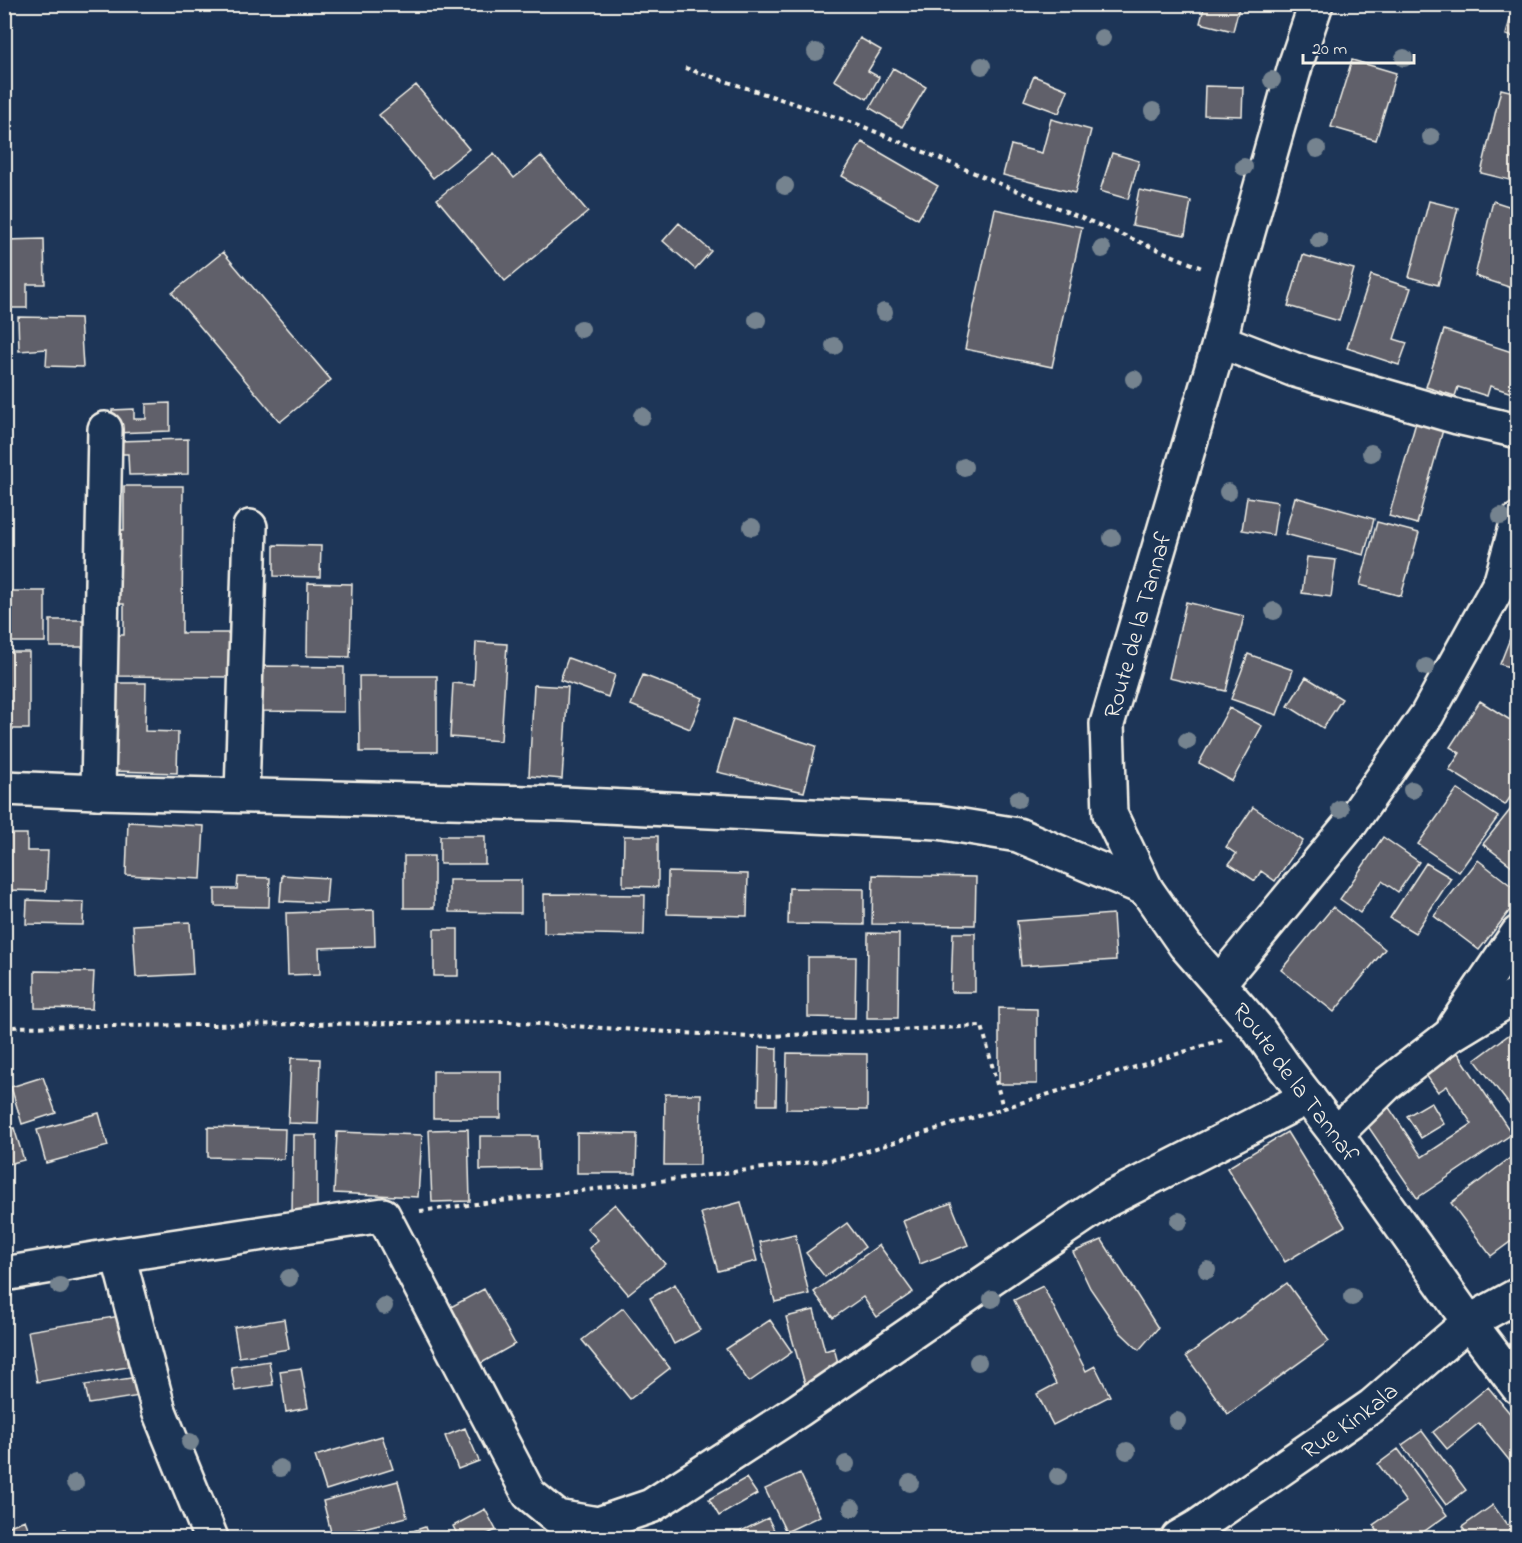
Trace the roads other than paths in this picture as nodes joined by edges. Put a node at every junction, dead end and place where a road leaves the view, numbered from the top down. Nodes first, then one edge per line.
1 (1316, 4) edge
2 (1220, 341) junction
3 (105, 429) dead end
4 (1518, 431) edge
5 (1518, 520) edge
6 (250, 527) dead end
7 (4, 788) edge
8 (98, 792) junction
9 (242, 795) junction
10 (1146, 889) junction
11 (1518, 933) edge
12 (1219, 983) junction
13 (1518, 994) edge
14 (1449, 1036) junction
15 (1308, 1097) junction
16 (1336, 1134) junction
17 (118, 1255) junction
18 (4, 1274) edge
19 (1518, 1294) edge
20 (1469, 1322) junction
21 (1518, 1387) edge
22 (211, 1539) edge
23 (1178, 1539) edge

1 - 2 street, Route de la Tannaf
2 - 4 street
2 - 10 street, Route de la Tannaf
3 - 8 street
5 - 12 street
6 - 9 street
7 - 8 street
8 - 9 street
9 - 10 street
10 - 12 street, Route de la Tannaf
11 - 14 street
12 - 15 street, Route de la Tannaf
13 - 14 street
14 - 16 street
15 - 16 street, Route de la Tannaf
15 - 17 street
16 - 20 street, Route de la Tannaf
17 - 18 street
17 - 22 street
19 - 20 street, Rue Kinkala
20 - 21 street, Route de la Tannaf
20 - 23 street, Rue Kinkala

